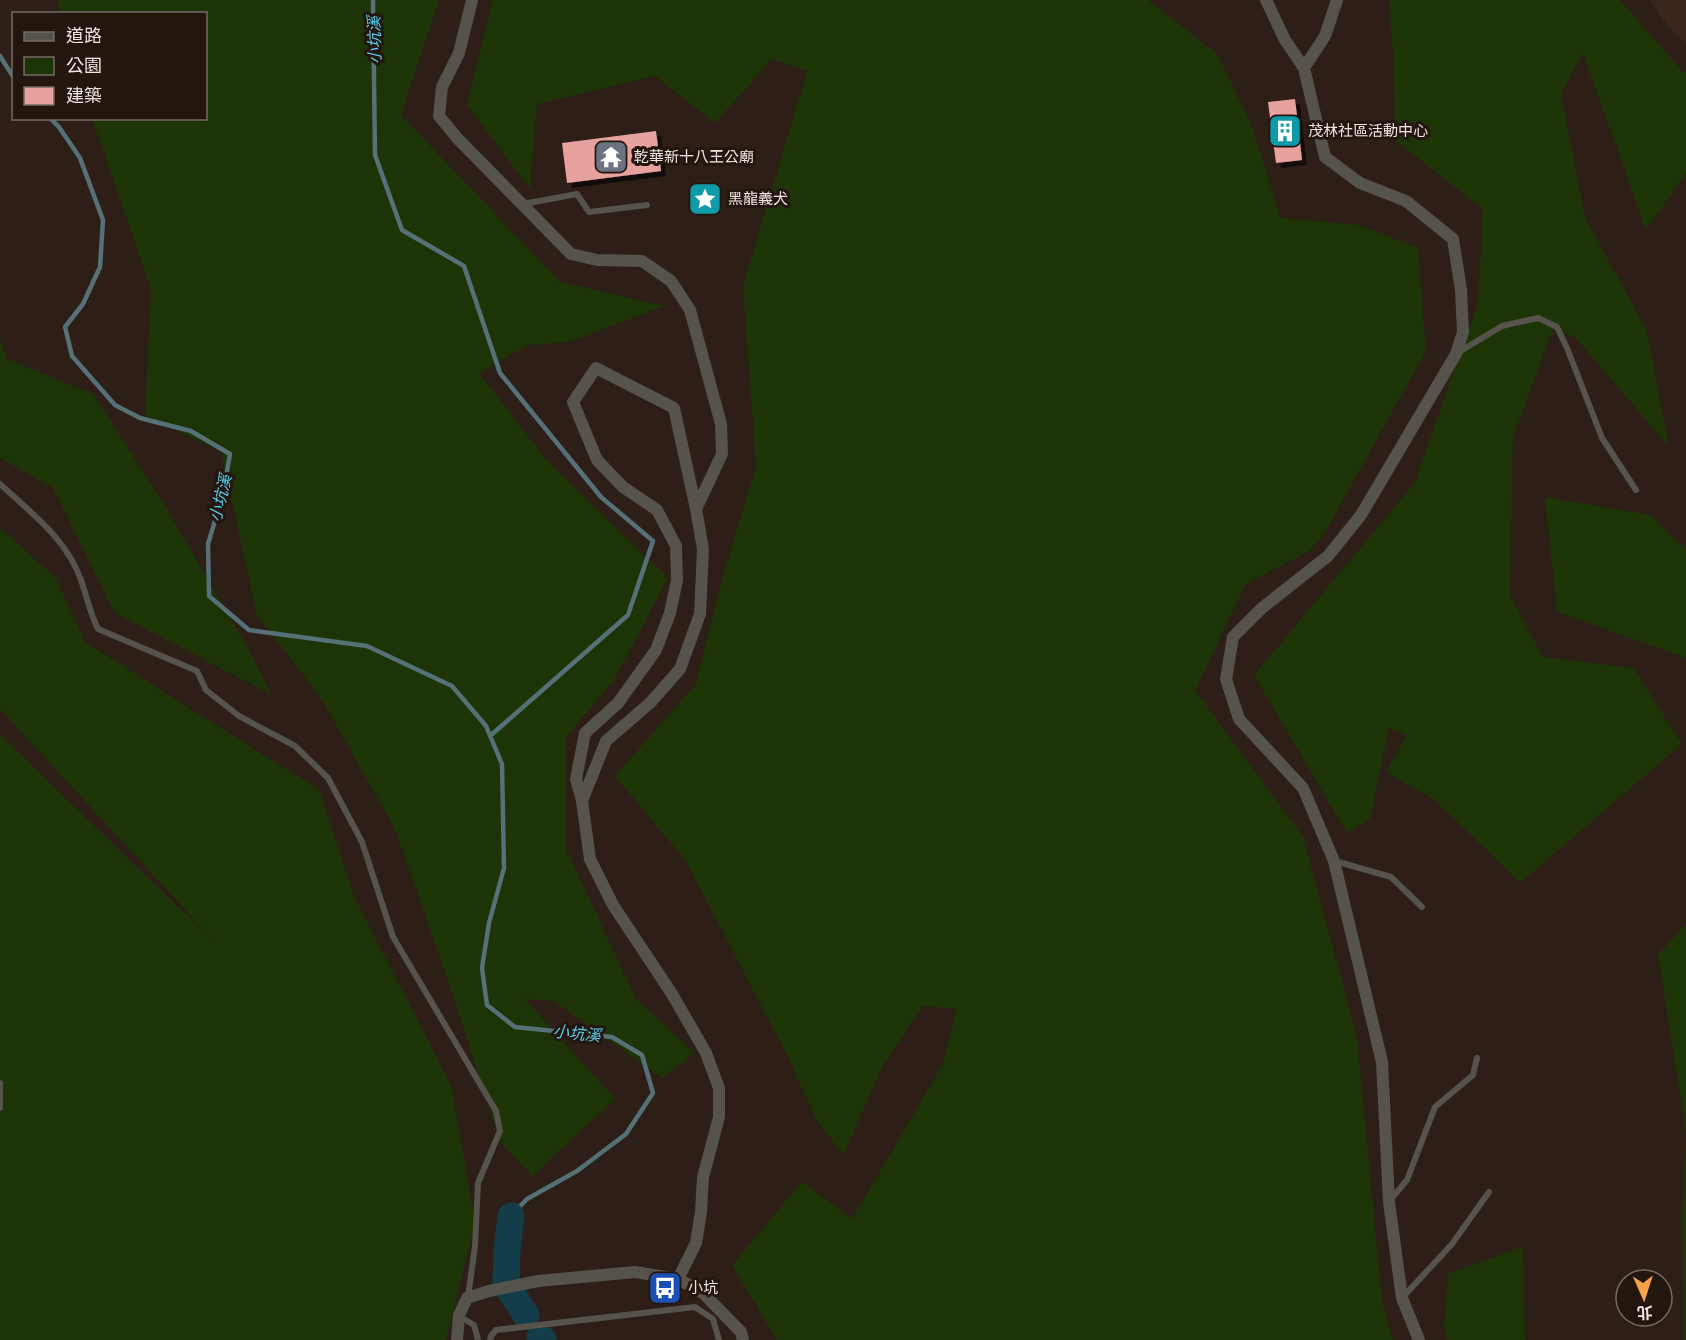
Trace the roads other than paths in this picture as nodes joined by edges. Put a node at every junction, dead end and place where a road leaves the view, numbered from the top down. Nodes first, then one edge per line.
1 (472, 0) edge
2 (1266, 0) edge
3 (1337, 0) edge
4 (1304, 68) junction
5 (523, 204) junction
6 (647, 205) dead end
7 (1456, 354) junction
8 (0, 484) edge
9 (1636, 490) dead end
10 (696, 509) junction
11 (582, 801) junction
12 (1334, 861) junction
13 (1422, 907) dead end
14 (1477, 1058) dead end
15 (0, 1083) edge
16 (0, 1108) edge
17 (1489, 1192) dead end
18 (1389, 1202) junction
19 (678, 1279) junction
20 (467, 1298) junction
21 (1402, 1298) junction
22 (459, 1315) junction
23 (717, 1315) junction
24 (457, 1340) edge
25 (478, 1340) edge
26 (490, 1340) edge
27 (719, 1340) edge
28 (743, 1340) edge
29 (1419, 1340) edge

1 - 5 street
2 - 4 street
3 - 4 street
4 - 7 street
5 - 6 lane
5 - 10 street
7 - 9 lane
7 - 12 street
8 - 20 lane
10 - 11 street
10 - 11 street
11 - 19 street
12 - 13 lane
12 - 18 street
14 - 18 lane
15 - 16 lane
17 - 21 lane
18 - 21 street
19 - 20 street
19 - 23 street
20 - 22 street
21 - 29 street
22 - 24 street
22 - 25 lane
23 - 26 lane
23 - 27 lane
23 - 28 street

